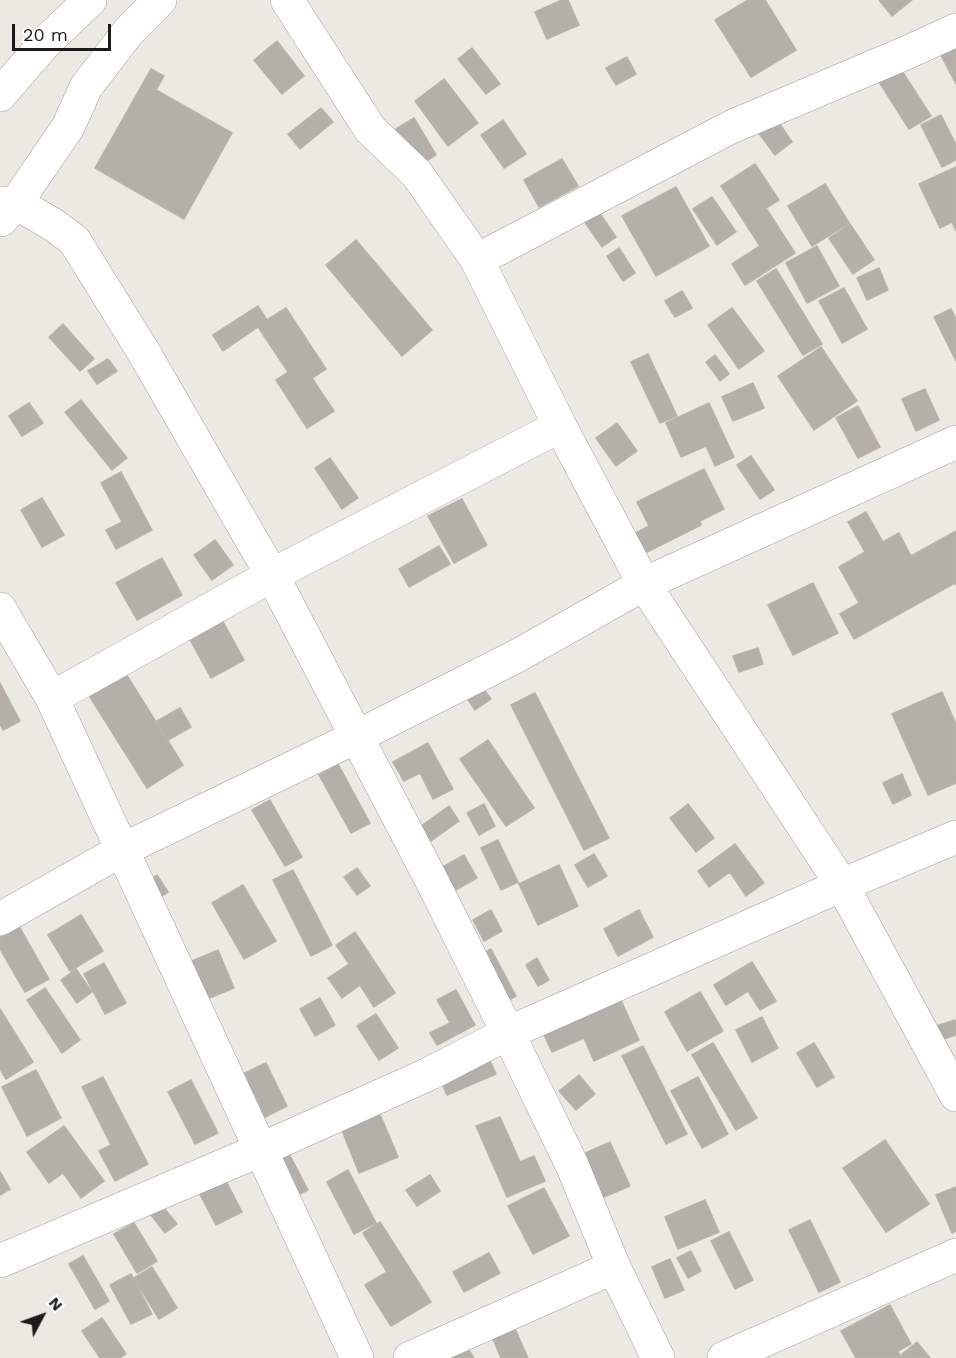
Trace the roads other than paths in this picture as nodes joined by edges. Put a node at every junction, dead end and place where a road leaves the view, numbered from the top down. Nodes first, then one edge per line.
1 (90, 0) edge
2 (160, 0) edge
3 (287, 0) edge
4 (956, 30) edge
5 (0, 95) edge
6 (5, 209) edge
7 (477, 260) junction
8 (560, 426) junction
9 (956, 442) edge
10 (272, 575) junction
11 (644, 584) junction
12 (0, 609) edge
13 (52, 698) junction
14 (356, 737) junction
15 (956, 837) edge
16 (122, 850) junction
17 (842, 885) junction
18 (0, 919) edge
19 (508, 1033) junction
20 (956, 1095) edge
21 (260, 1150) junction
22 (956, 1255) edge
23 (0, 1261) edge
24 (614, 1267) junction
25 (357, 1358) edge
26 (410, 1358) edge
27 (658, 1358) edge
28 (724, 1358) edge

1 - 5 street
2 - 6 street
3 - 7 street
4 - 7 street
6 - 10 street
7 - 8 street
8 - 10 street
8 - 11 street
9 - 11 street
10 - 13 street
10 - 14 street
11 - 14 street
11 - 17 street
12 - 13 street
13 - 16 street
14 - 16 street
14 - 19 street
15 - 17 street
16 - 18 street
16 - 21 street
17 - 19 street
17 - 20 street
19 - 21 street
19 - 24 street
21 - 23 street
21 - 25 street
22 - 28 street
24 - 26 street
24 - 27 street

